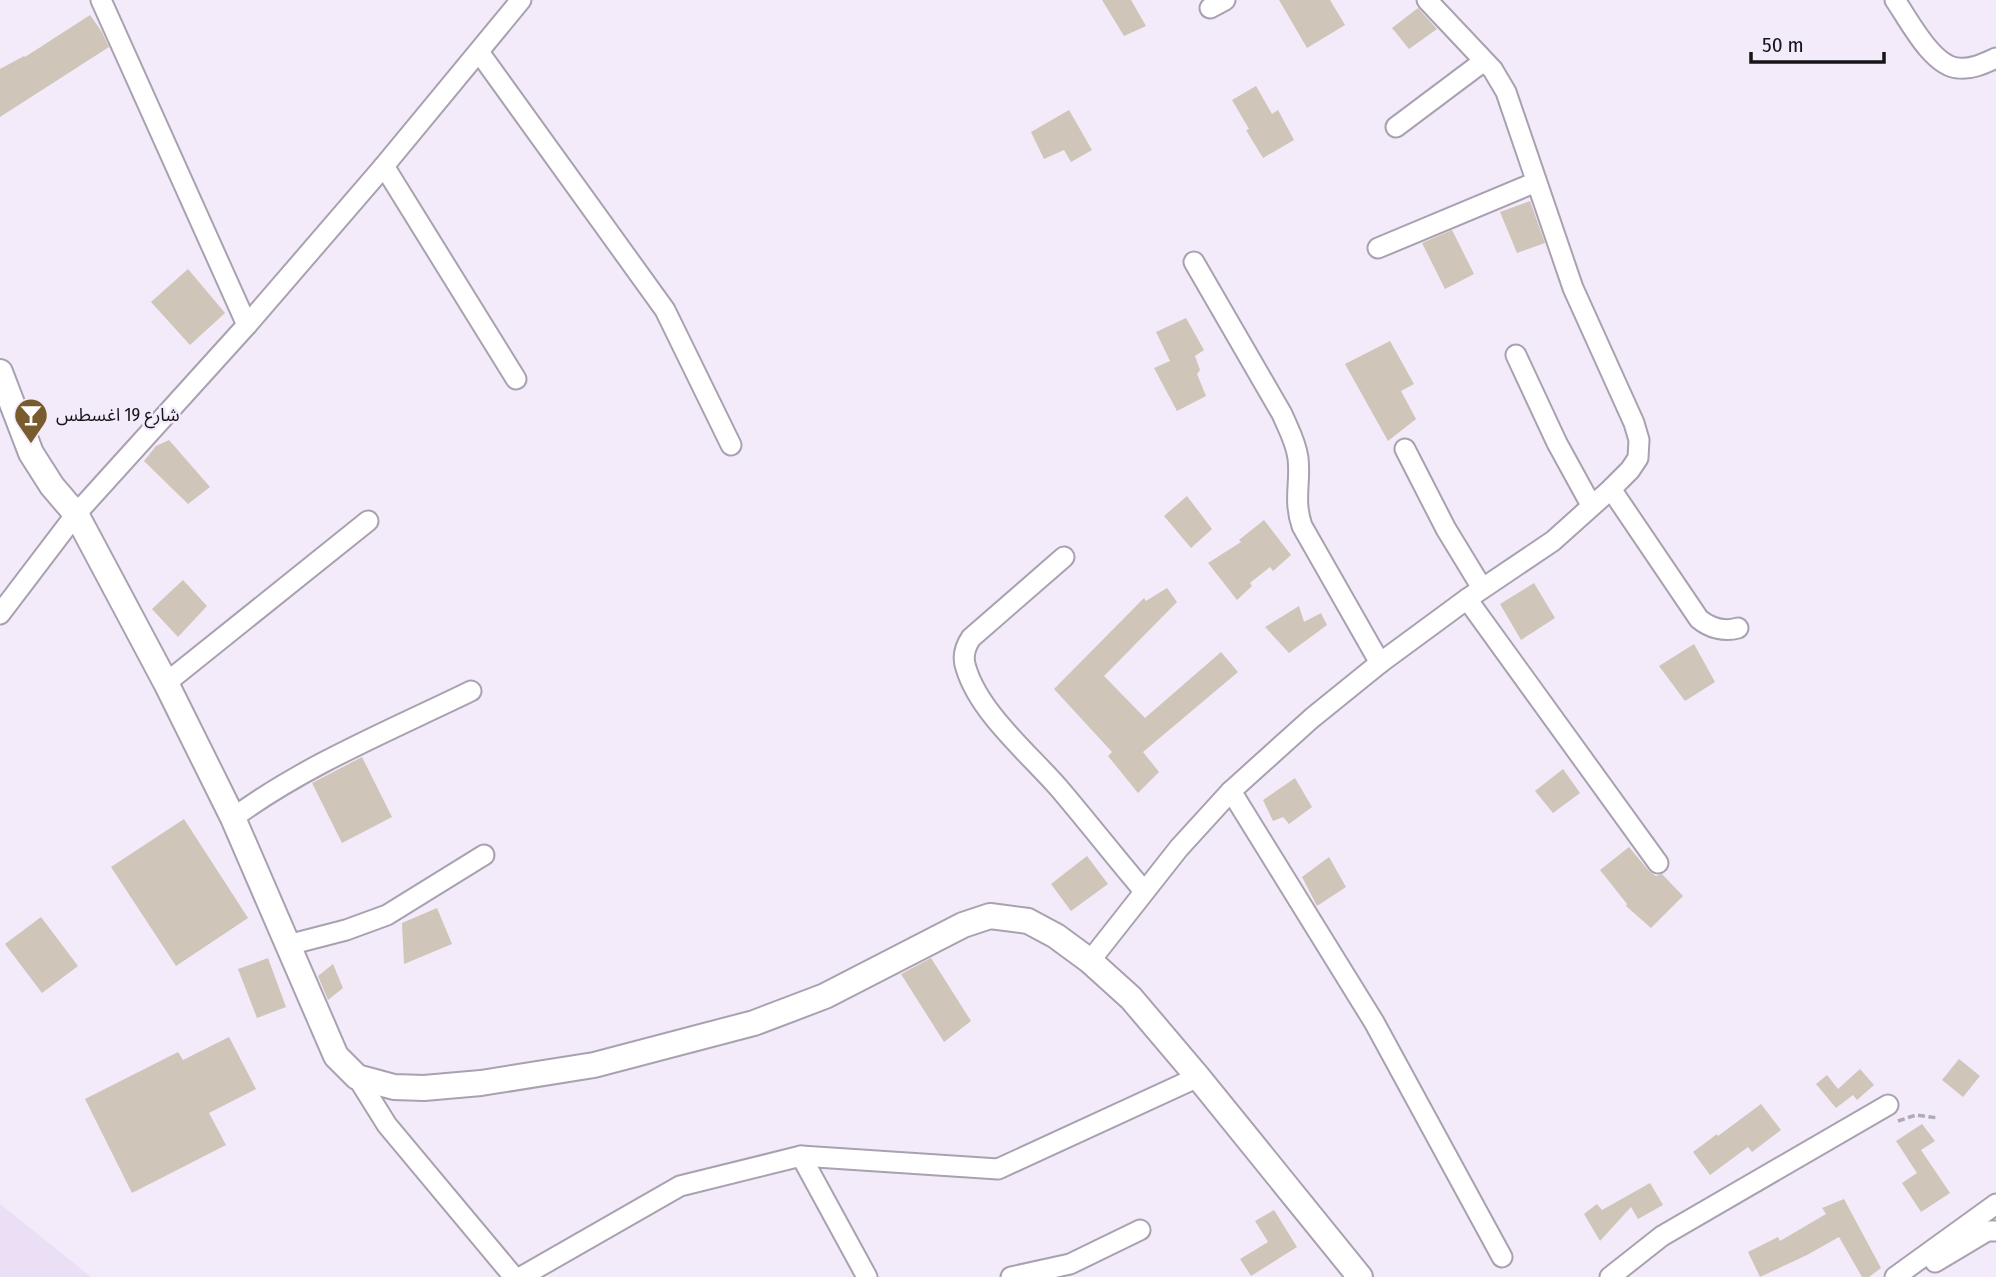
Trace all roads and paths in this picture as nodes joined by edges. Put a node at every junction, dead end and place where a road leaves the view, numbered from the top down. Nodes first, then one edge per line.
1 (101, 0) edge
2 (521, 0) edge
3 (1427, 0) edge
4 (1895, 0) edge
5 (479, 52) junction
6 (1996, 58) edge
7 (1484, 61) junction
8 (1396, 127) dead end
9 (384, 166) junction
10 (1536, 182) junction
11 (1378, 248) dead end
12 (1194, 261) dead end
13 (247, 325) junction
14 (1516, 355) dead end
15 (0, 372) edge
16 (516, 379) dead end
17 (731, 445) dead end
18 (1405, 449) dead end
19 (1611, 489) junction
20 (1591, 505) junction
21 (76, 514) junction
22 (368, 521) dead end
23 (1064, 557) dead end
24 (1475, 593) junction
25 (0, 614) edge
26 (1738, 628) dead end
27 (1380, 663) junction
28 (166, 683) junction
29 (471, 691) dead end
30 (1231, 791) junction
31 (233, 818) junction
32 (484, 855) dead end
33 (1658, 863) dead end
34 (1144, 891) junction
35 (288, 945) junction
36 (1090, 961) junction
37 (357, 1077) junction
38 (1198, 1077) junction
39 (1888, 1105) dead end
40 (801, 1156) junction
41 (1996, 1204) edge
42 (1140, 1230) dead end
43 (1996, 1231) edge
44 (1502, 1257) dead end
45 (514, 1277) edge
46 (521, 1277) edge
47 (867, 1277) edge
48 (1011, 1277) edge
49 (1360, 1277) edge
50 (1609, 1277) edge
51 (1895, 1277) edge
52 (1911, 1277) edge

1 - 13 street
2 - 5 street
3 - 7 street
4 - 6 street
5 - 9 street
5 - 17 street
7 - 8 street
7 - 10 street
9 - 13 street
9 - 16 street
10 - 11 street
10 - 19 street
12 - 27 street
13 - 21 street
14 - 20 street
15 - 21 street
18 - 24 street
19 - 20 street
19 - 26 street
20 - 24 street
21 - 25 street
21 - 28 street
22 - 28 street
23 - 34 street
24 - 27 street
24 - 33 street
27 - 30 street
28 - 31 street
29 - 31 street
30 - 34 street
30 - 44 street
31 - 35 street
32 - 35 street
34 - 36 street
35 - 37 street
36 - 37 street
36 - 38 street
37 - 45 street
38 - 40 street
38 - 49 street
39 - 50 street
40 - 46 street
40 - 47 street
41 - 51 street
42 - 48 street
43 - 52 street

